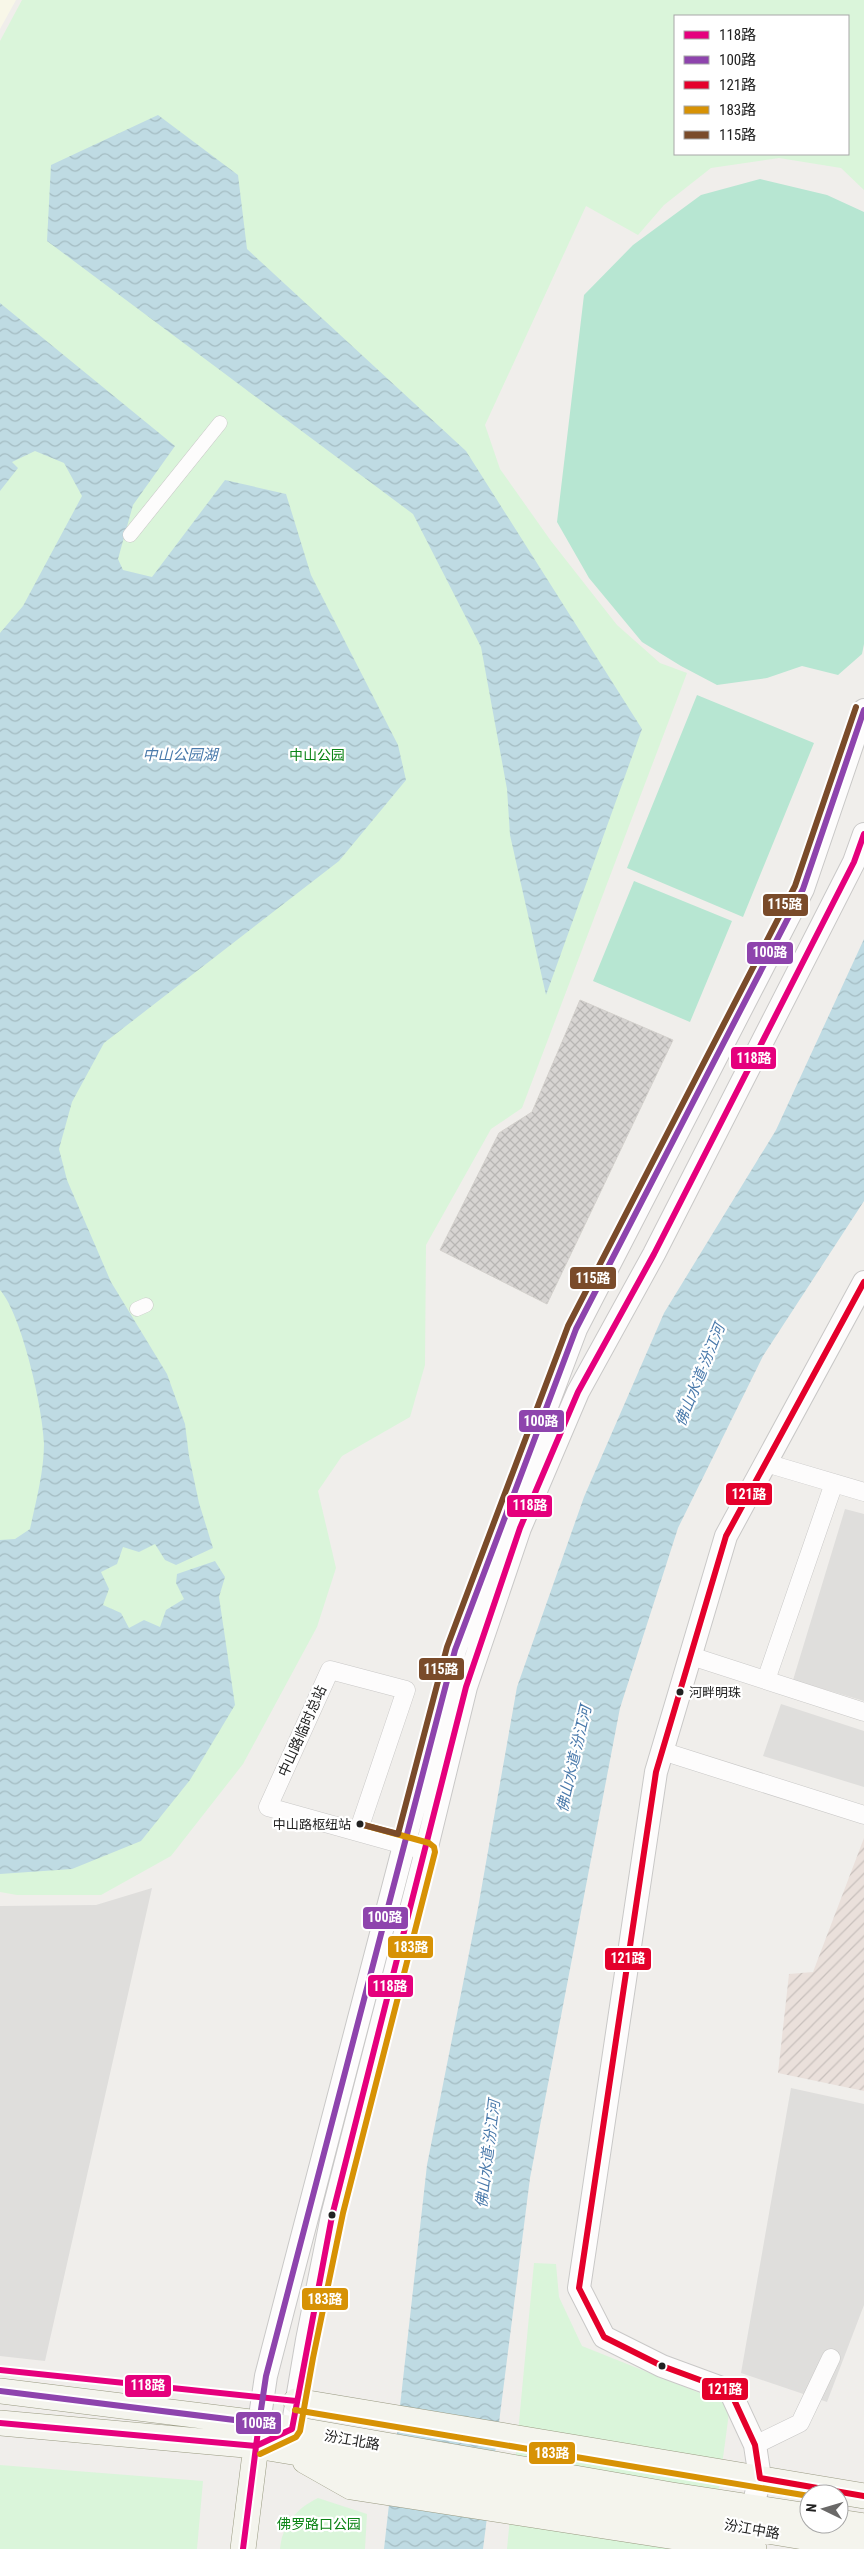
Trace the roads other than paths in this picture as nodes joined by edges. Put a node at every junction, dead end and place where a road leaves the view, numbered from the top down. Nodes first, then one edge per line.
1 (220, 422) dead end
2 (130, 535) dead end
3 (864, 710) edge
4 (864, 834) edge
5 (861, 1295) edge
6 (766, 1463) junction
7 (834, 1483) junction
8 (864, 1492) edge
9 (691, 1656) junction
10 (766, 1680) junction
11 (864, 1712) edge
12 (662, 1751) junction
13 (864, 1815) edge
14 (358, 1832) junction
15 (404, 1845) junction
16 (426, 1852) junction
17 (831, 2358) dead end
18 (0, 2391) edge
19 (263, 2396) junction
20 (296, 2401) junction
21 (0, 2423) edge
22 (292, 2429) junction
23 (257, 2434) junction
24 (755, 2445) junction
25 (760, 2478) junction
26 (864, 2496) edge
27 (753, 2506) junction
28 (799, 2514) edge
29 (671, 2515) junction
30 (849, 2524) edge
31 (864, 2526) edge
32 (756, 2543) edge
33 (864, 2547) edge
34 (243, 2549) edge

1 - 2 street
3 - 15 street
4 - 16 street
5 - 6 street
6 - 7 street
6 - 9 street
7 - 8 street
7 - 10 street
9 - 10 street
9 - 12 street
10 - 11 street
12 - 13 street
12 - 24 street
14 - 14 street, 中山路临时总站
14 - 15 street
15 - 16 street
15 - 19 street
16 - 20 street
17 - 24 street
18 - 23 main road, 汾江北路
19 - 20 street
19 - 23 street
20 - 22 street
20 - 25 main road
21 - 23 main road, 汾江北路
22 - 23 main road, 汾江北路
22 - 29 main road, 汾江北路
23 - 29 main road, 汾江北路
23 - 34 main road
24 - 25 street
25 - 26 main road
25 - 27 street
27 - 28 main road, 汾江中路
27 - 29 main road, 汾江中路
29 - 32 main road, 汾江中路
30 - 31 main road
32 - 33 main road, 汾江中路

